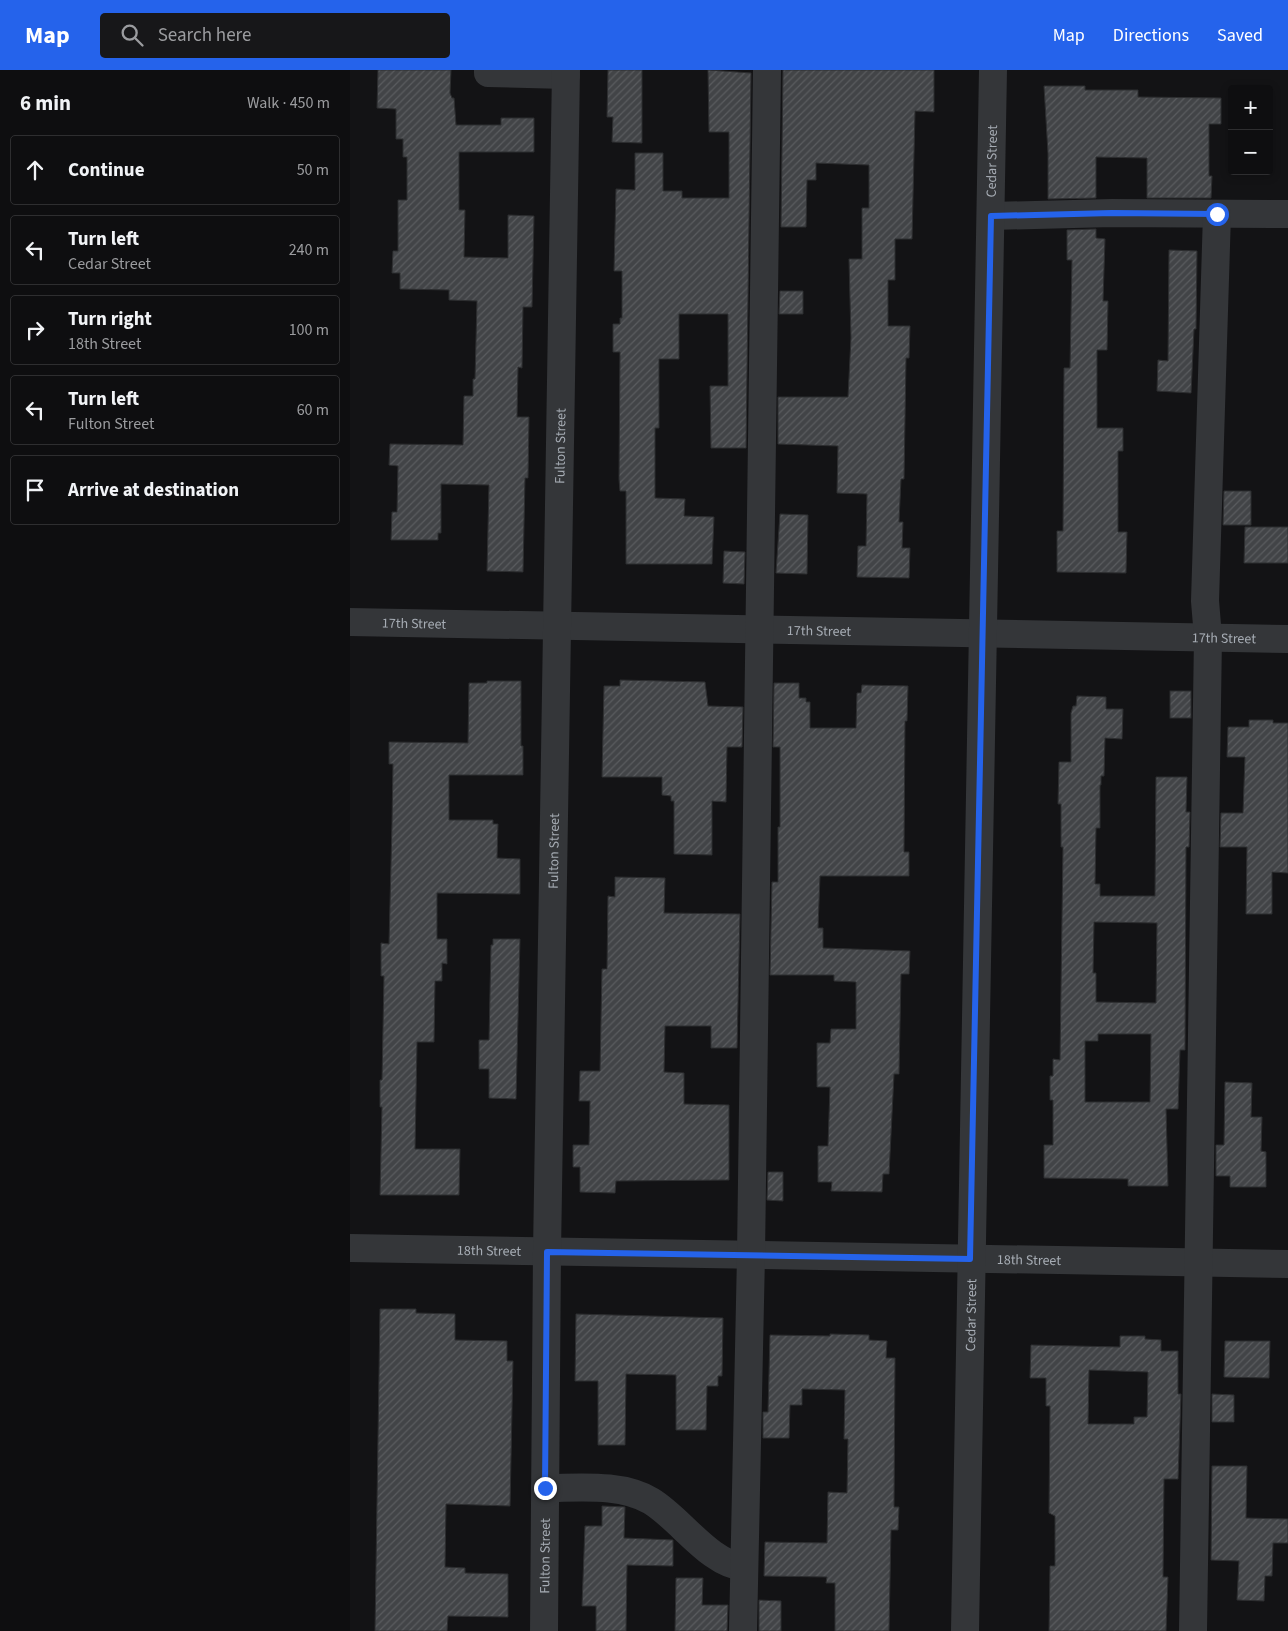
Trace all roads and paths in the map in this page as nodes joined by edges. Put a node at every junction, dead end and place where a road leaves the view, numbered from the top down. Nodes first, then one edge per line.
1 (488, 70) edge
2 (767, 70) edge
3 (994, 70) edge
4 (566, 72) edge
5 (1217, 214) junction
6 (1288, 214) edge
7 (991, 216) junction
8 (350, 622) edge
9 (557, 626) junction
10 (759, 629) junction
11 (982, 634) junction
12 (1208, 637) junction
13 (1288, 639) edge
14 (350, 1248) edge
15 (547, 1252) junction
16 (751, 1255) junction
17 (970, 1259) junction
18 (1197, 1262) junction
19 (1288, 1264) edge
20 (545, 1488) junction
21 (744, 1567) junction
22 (544, 1631) edge
23 (743, 1631) edge
24 (965, 1631) edge
25 (1193, 1631) edge

1 - 4 street
2 - 10 street
3 - 7 street, Cedar Street
4 - 9 street, Fulton Street
5 - 6 street
5 - 7 street
5 - 12 street
7 - 11 street, Cedar Street
8 - 9 street, 17th Street
9 - 10 street, 17th Street
9 - 15 street, Fulton Street
10 - 11 street, 17th Street
10 - 16 street
11 - 12 street, 17th Street
11 - 17 street, Cedar Street
12 - 13 street, 17th Street
12 - 18 street
14 - 15 street, 18th Street
15 - 16 street, 18th Street
15 - 20 street, Fulton Street
16 - 17 street, 18th Street
16 - 21 street
17 - 18 street, 18th Street
17 - 24 street, Cedar Street
18 - 19 street, 18th Street
18 - 25 street
20 - 21 street
20 - 22 street, Fulton Street
21 - 23 street

